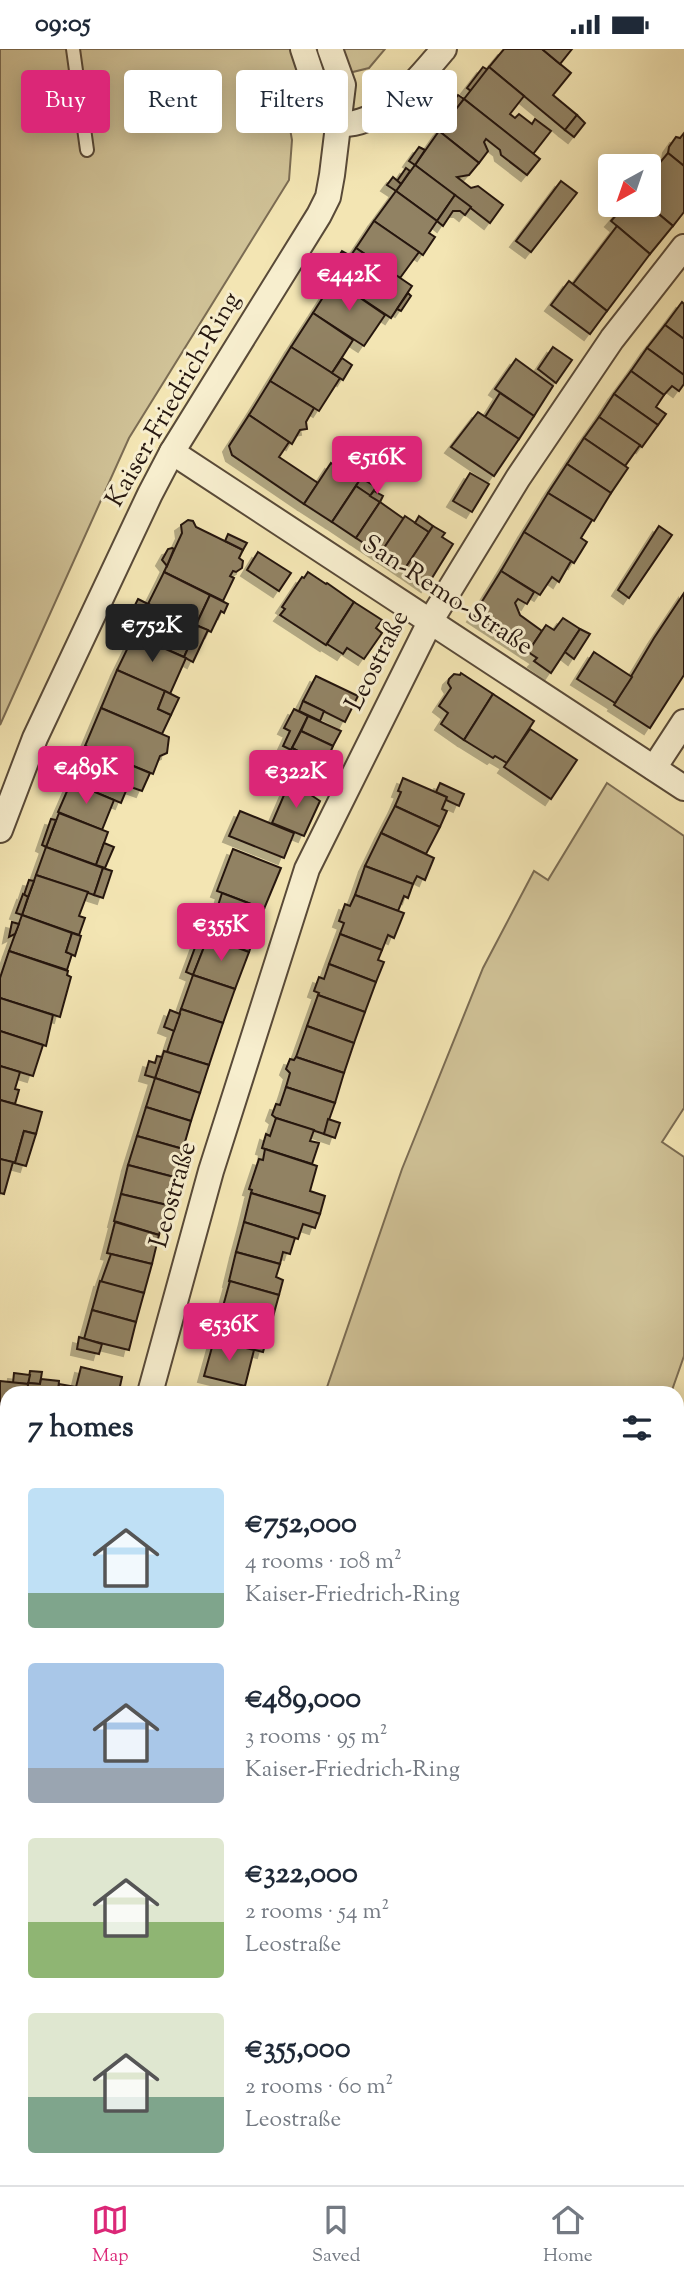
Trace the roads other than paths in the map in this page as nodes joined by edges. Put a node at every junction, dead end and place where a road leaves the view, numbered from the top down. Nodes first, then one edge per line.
1 (73, 49) edge
2 (303, 49) edge
3 (330, 49) edge
4 (444, 49) edge
5 (310, 70) edge
6 (338, 70) edge
7 (348, 125) edge
8 (336, 133) edge
9 (87, 150) dead end
10 (684, 247) edge
11 (172, 452) junction
12 (431, 620) junction
13 (684, 722) edge
14 (654, 768) junction
15 (684, 788) edge
16 (0, 830) edge
17 (152, 1386) edge

1 - 9 lane
2 - 5 street
3 - 6 street, Kaiser-Friedrich-Ring
4 - 7 street
8 - 11 street, Kaiser-Friedrich-Ring
10 - 12 street, Leostraße
11 - 12 street, San-Remo-Straße
11 - 16 street, Kaiser-Friedrich-Ring
12 - 14 street, San-Remo-Straße
12 - 17 street, Leostraße
13 - 14 street
14 - 15 street, San-Remo-Straße

